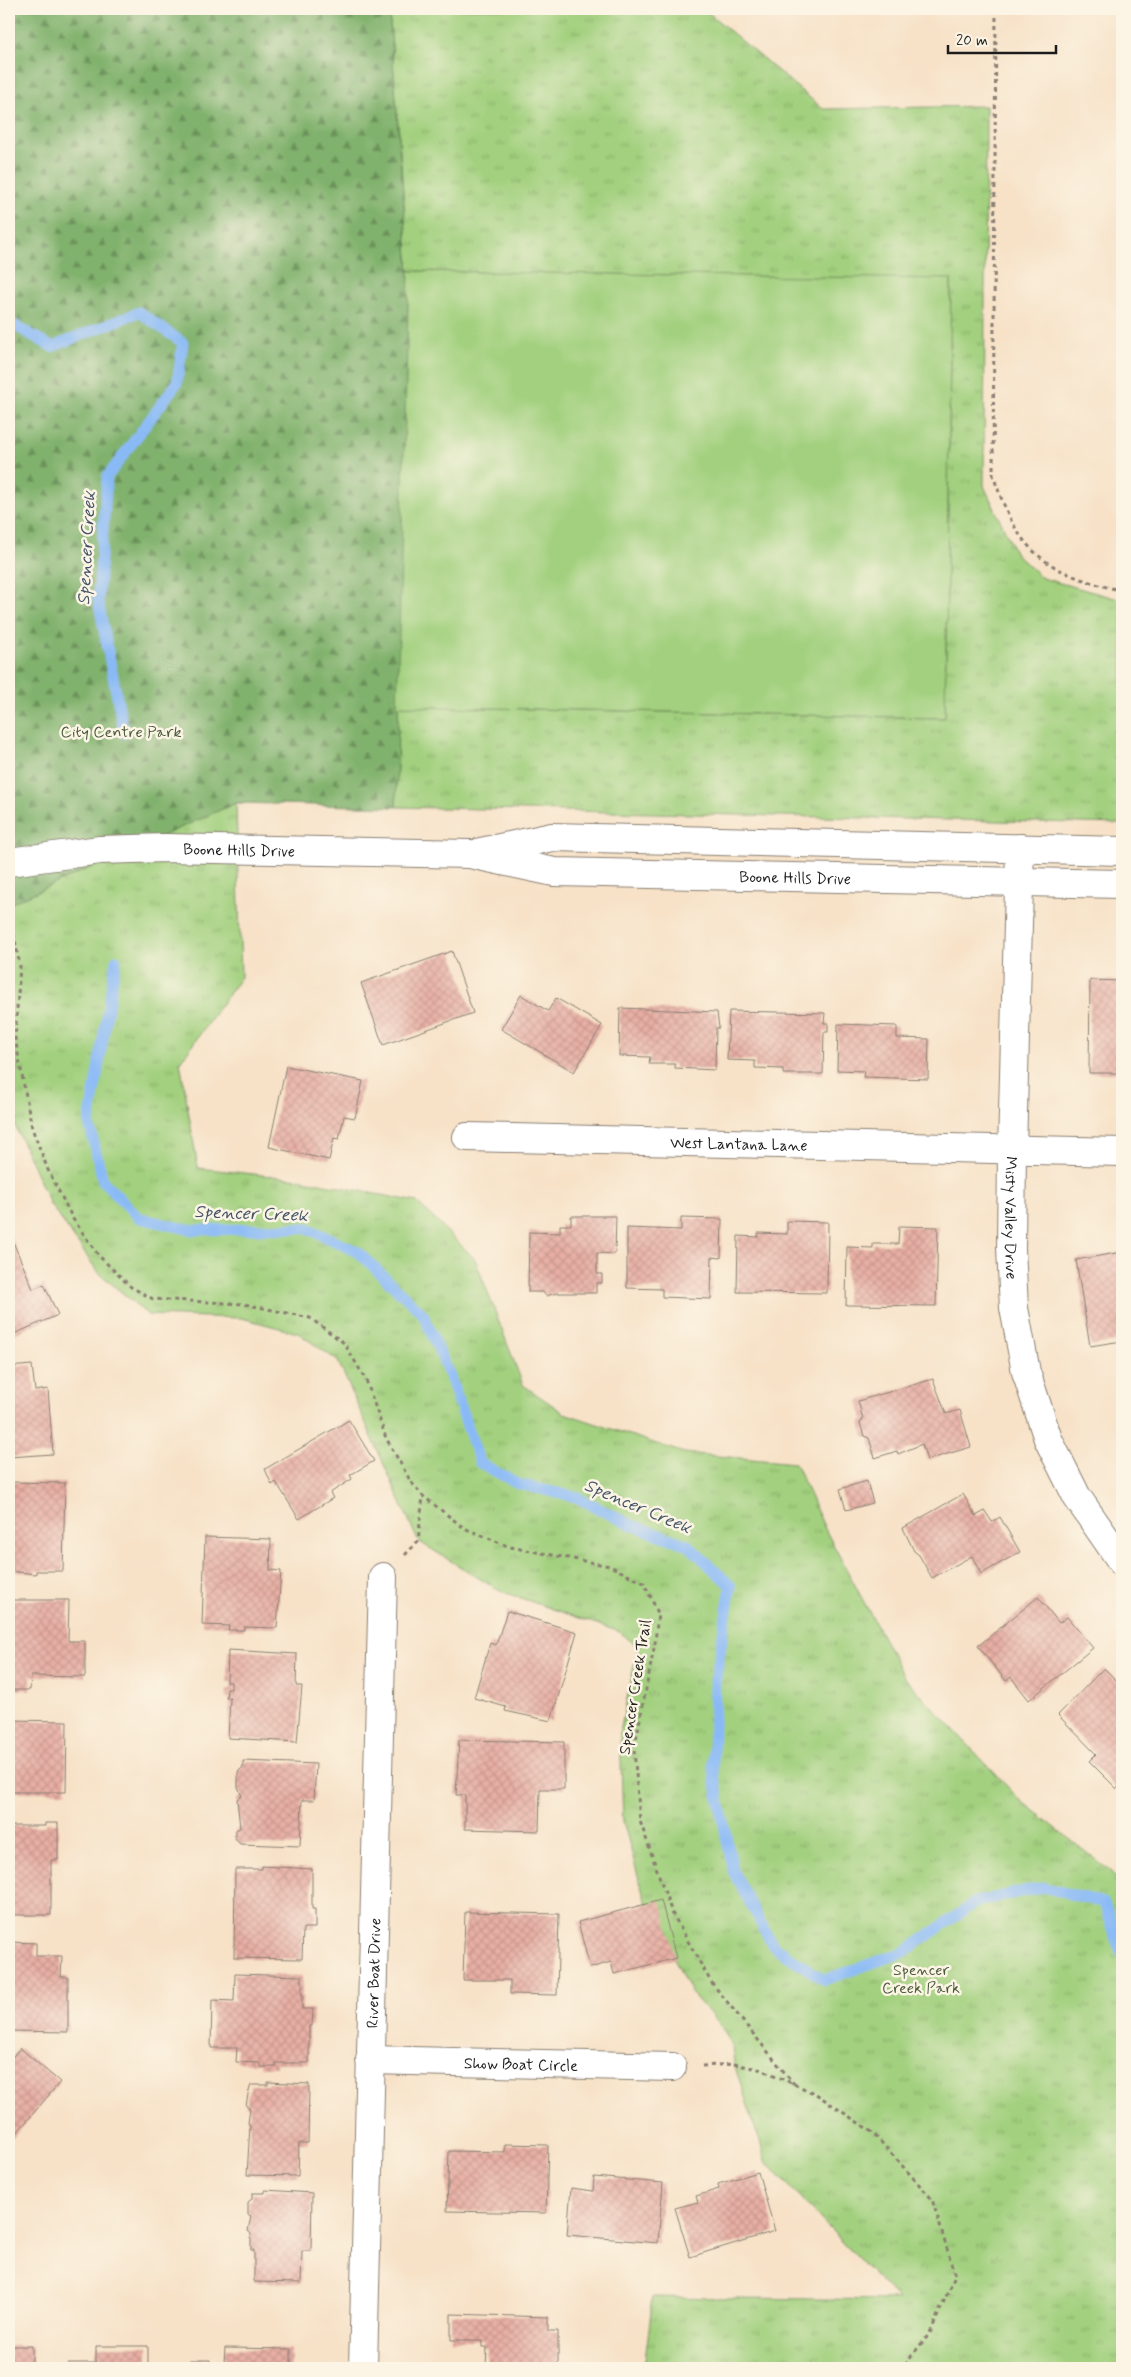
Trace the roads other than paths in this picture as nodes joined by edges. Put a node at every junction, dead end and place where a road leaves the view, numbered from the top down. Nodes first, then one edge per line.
1 (1020, 848) junction
2 (1122, 851) edge
3 (470, 854) junction
4 (9, 862) edge
5 (1019, 881) junction
6 (1122, 884) edge
7 (467, 1137) dead end
8 (1012, 1150) junction
9 (1122, 1152) edge
10 (1122, 1562) edge
11 (383, 1577) road end
12 (370, 2060) junction
13 (672, 2067) road end
14 (363, 2368) edge

1 - 2 street, Boone Hills Drive
1 - 3 street, Boone Hills Drive
1 - 5 street, Misty Valley Drive
3 - 4 street, Boone Hills Drive
3 - 5 street, Boone Hills Drive
5 - 6 street, Boone Hills Drive
5 - 8 street, Misty Valley Drive
7 - 8 street, West Lantana Lane
8 - 9 street, West Lantana Lane
8 - 10 street, Misty Valley Drive
11 - 12 street, River Boat Drive
12 - 13 street, Show Boat Circle
12 - 14 street, River Boat Drive

